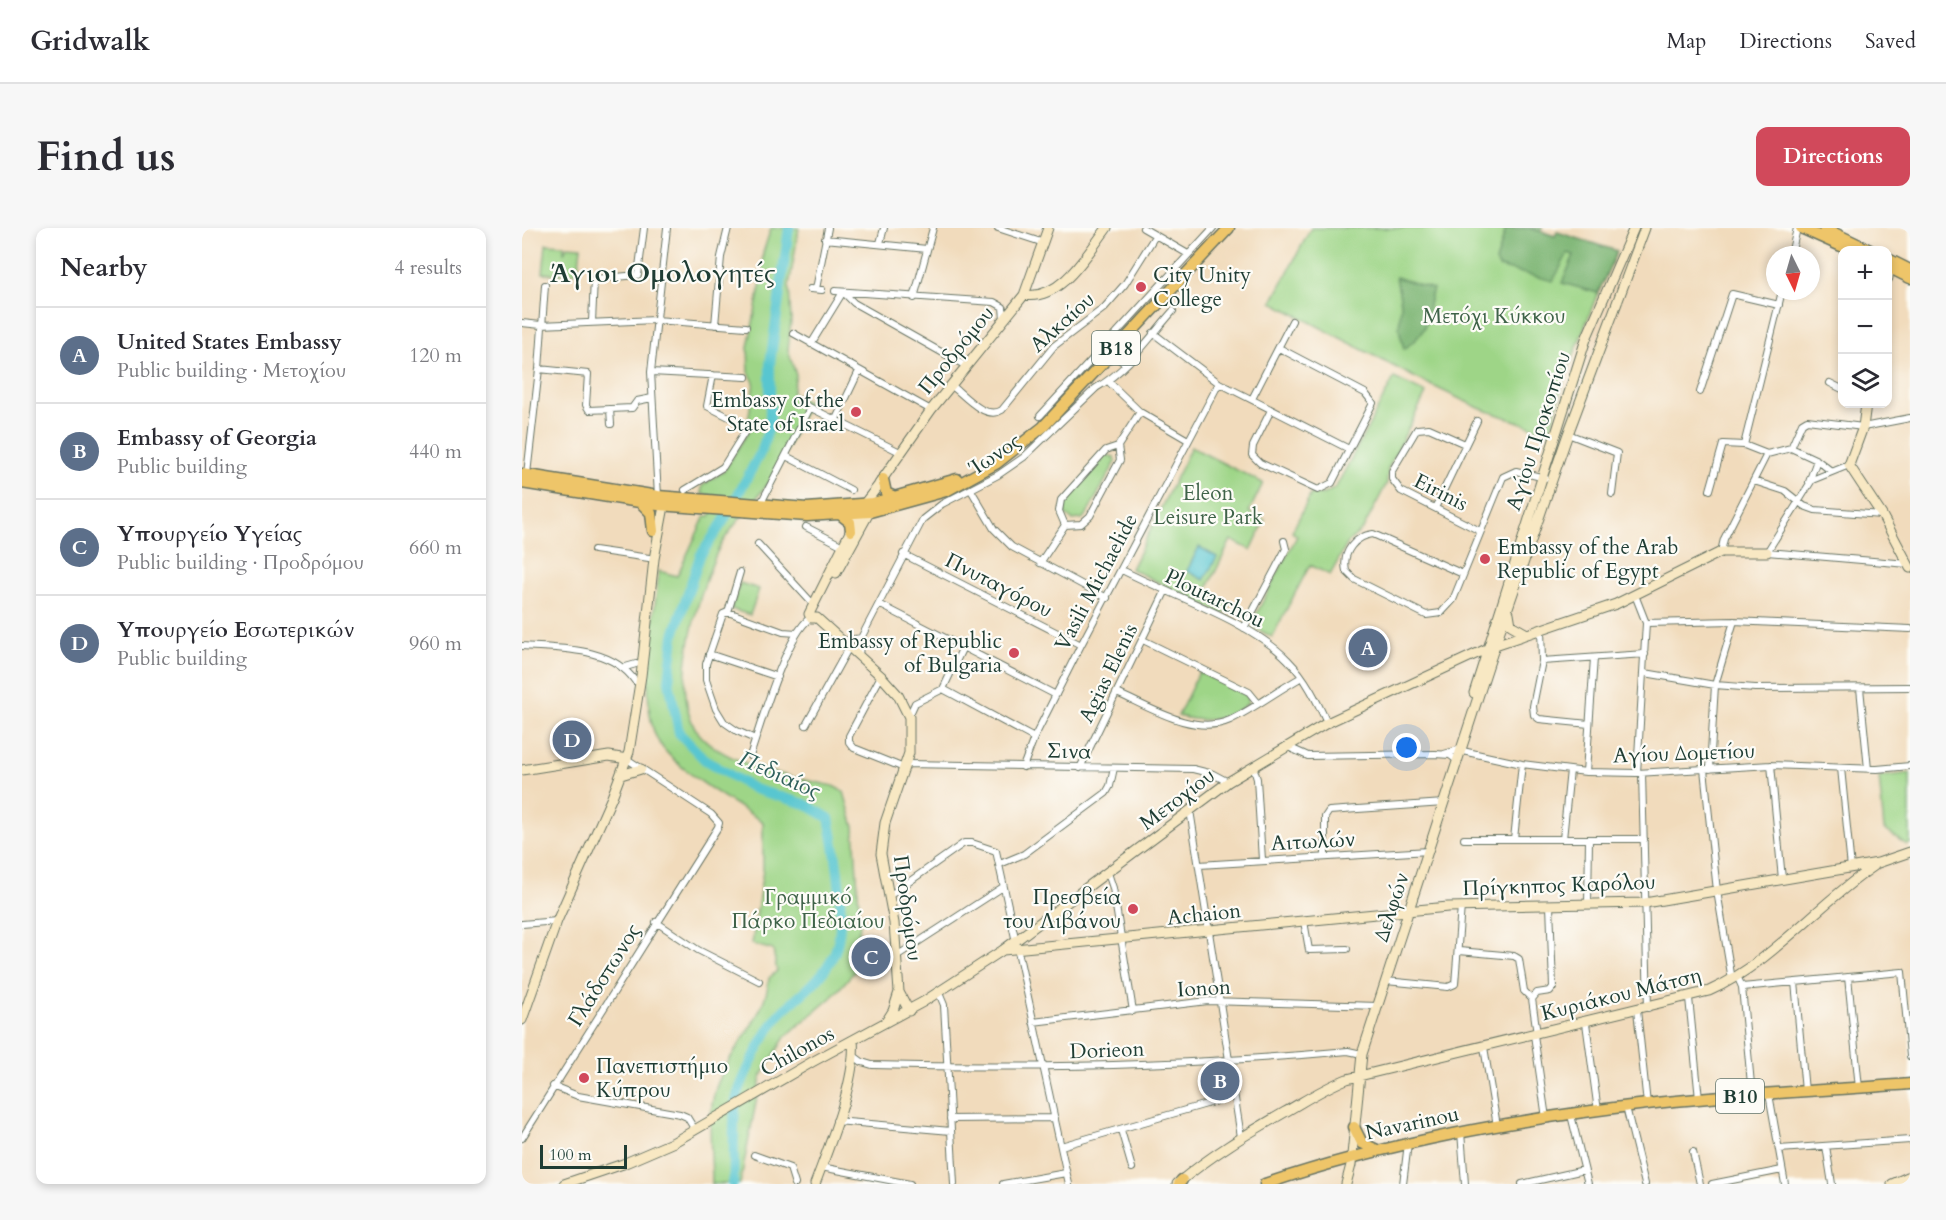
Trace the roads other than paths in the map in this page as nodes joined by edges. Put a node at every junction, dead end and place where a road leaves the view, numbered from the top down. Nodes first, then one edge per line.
1 (644, 228) edge
2 (667, 228) edge
3 (728, 228) edge
4 (828, 228) edge
5 (884, 228) edge
6 (933, 228) edge
7 (998, 228) edge
8 (1048, 228) edge
9 (1107, 228) edge
10 (1143, 228) edge
11 (1213, 228) edge
12 (1228, 228) edge
13 (1634, 228) edge
14 (1645, 228) edge
15 (1799, 228) edge
16 (1824, 228) edge
17 (1155, 236) junction
18 (825, 239) junction
19 (880, 243) junction
20 (1044, 243) junction
21 (1794, 246) edge
22 (1842, 246) edge
23 (1862, 246) edge
24 (927, 249) junction
25 (1188, 254) junction
26 (1892, 268) edge
27 (1892, 270) edge
28 (1910, 270) edge
29 (1910, 278) edge
30 (545, 285) dead end
31 (816, 289) dead end
32 (835, 291) dead end
33 (843, 292) junction
34 (1024, 295) junction
35 (914, 298) junction
36 (1780, 300) edge
37 (1779, 305) junction
38 (1173, 311) dead end
39 (656, 320) junction
40 (1004, 320) junction
41 (1292, 321) dead end
42 (592, 322) junction
43 (522, 323) edge
44 (541, 325) junction
45 (715, 325) junction
46 (746, 327) dead end
47 (793, 333) dead end
48 (1153, 333) junction
49 (1123, 340) junction
50 (811, 344) junction
51 (1278, 348) junction
52 (1111, 354) junction
53 (1133, 357) junction
54 (1126, 364) junction
55 (966, 366) junction
56 (539, 369) junction
57 (859, 370) junction
58 (651, 372) junction
59 (713, 375) junction
60 (746, 377) dead end
61 (1109, 382) junction
62 (1219, 383) junction
63 (1830, 383) dead end
64 (951, 385) junction
65 (1838, 387) edge
66 (1700, 392) dead end
67 (652, 398) junction
68 (1252, 399) junction
69 (801, 403) dead end
70 (810, 408) junction
71 (1866, 408) edge
72 (610, 409) junction
73 (931, 410) junction
74 (1271, 410) junction
75 (1140, 412) junction
76 (1040, 416) dead end
77 (1910, 418) edge
78 (836, 419) junction
79 (1477, 422) dead end
80 (611, 424) dead end
81 (1863, 428) junction
82 (1568, 434) junction
83 (1188, 440) junction
84 (1465, 444) junction
85 (1744, 445) junction
86 (1118, 446) junction
87 (1791, 448) junction
88 (1349, 449) junction
89 (900, 452) junction
90 (1767, 454) junction
91 (786, 456) junction
92 (1817, 460) junction
93 (1850, 465) junction
94 (1831, 471) junction
95 (524, 477) edge
96 (1542, 477) junction
97 (1552, 481) junction
98 (1754, 481) junction
99 (880, 482) junction
100 (1808, 485) junction
101 (685, 490) dead end
102 (851, 490) dead end
103 (971, 490) junction
104 (1710, 490) dead end
105 (1612, 494) dead end
106 (896, 497) junction
107 (1797, 500) junction
108 (635, 501) junction
109 (661, 501) junction
110 (753, 508) junction
111 (866, 508) junction
112 (1435, 508) junction
113 (840, 515) junction
114 (1882, 515) junction
115 (1065, 525) junction
116 (806, 527) dead end
117 (653, 531) junction
118 (851, 531) junction
119 (1480, 531) junction
120 (1284, 541) dead end
121 (758, 544) dead end
122 (843, 546) junction
123 (594, 550) dead end
124 (1721, 552) junction
125 (1767, 552) junction
126 (903, 554) junction
127 (648, 558) junction
128 (1040, 563) junction
129 (1909, 566) edge
130 (1122, 570) junction
131 (741, 572) dead end
132 (1463, 574) junction
133 (1165, 592) junction
134 (1635, 595) junction
135 (1107, 598) junction
136 (879, 604) junction
137 (1508, 608) junction
138 (728, 612) junction
139 (814, 612) junction
140 (1734, 621) junction
141 (1646, 623) junction
142 (1244, 628) junction
143 (1541, 629) junction
144 (1910, 629) edge
145 (797, 633) junction
146 (1527, 634) junction
147 (861, 638) junction
148 (1143, 640) junction
149 (846, 644) junction
150 (1081, 645) junction
151 (522, 646) edge
152 (963, 647) junction
153 (1490, 647) junction
154 (709, 654) junction
155 (1645, 654) junction
156 (859, 655) junction
157 (1464, 658) junction
158 (1594, 658) junction
159 (1542, 661) junction
160 (636, 664) junction
161 (622, 668) junction
162 (1645, 673) junction
163 (1479, 675) junction
164 (881, 676) junction
165 (1302, 676) junction
166 (778, 677) junction
167 (635, 681) junction
168 (1715, 685) junction
169 (1910, 687) edge
170 (1860, 688) junction
171 (943, 689) junction
172 (1117, 693) junction
173 (1056, 695) junction
174 (1258, 704) junction
175 (909, 717) junction
176 (1327, 723) junction
177 (1589, 724) junction
178 (806, 725) dead end
179 (1034, 738) junction
180 (756, 739) junction
181 (1286, 746) junction
182 (750, 756) dead end
183 (1459, 756) junction
184 (624, 758) junction
185 (1522, 764) junction
186 (1771, 765) junction
187 (905, 766) junction
188 (1253, 766) junction
189 (1910, 766) edge
190 (1023, 767) junction
191 (1080, 768) junction
192 (1114, 768) junction
193 (1841, 768) junction
194 (642, 769) junction
195 (1707, 769) junction
196 (1868, 769) junction
197 (1569, 770) junction
198 (522, 772) edge
199 (1586, 772) junction
200 (1640, 773) junction
201 (621, 775) junction
202 (1228, 782) junction
203 (1444, 803) junction
204 (1190, 810) junction
205 (1464, 839) dead end
206 (1514, 839) junction
207 (1563, 839) junction
208 (1589, 839) junction
209 (1644, 839) junction
210 (589, 844) junction
211 (1429, 851) junction
212 (1910, 852) edge
213 (1325, 856) junction
214 (1262, 860) junction
215 (1878, 863) junction
216 (1000, 864) junction
217 (1199, 865) junction
218 (1851, 868) junction
219 (1835, 870) junction
220 (1108, 873) junction
221 (1782, 879) junction
222 (1003, 887) junction
223 (1840, 889) junction
224 (1717, 891) junction
225 (889, 896) junction
226 (1645, 903) junction
227 (1550, 905) junction
228 (1588, 905) junction
229 (1461, 906) junction
230 (1409, 910) junction
231 (557, 921) junction
232 (1304, 921) junction
233 (656, 922) junction
234 (522, 924) edge
235 (1209, 931) junction
236 (1122, 940) junction
237 (1015, 946) junction
238 (1347, 949) dead end
239 (1459, 951) junction
240 (898, 955) junction
241 (1848, 977) junction
242 (759, 981) dead end
243 (1386, 981) junction
244 (1737, 982) junction
245 (1795, 982) junction
246 (899, 992) junction
247 (939, 993) junction
248 (1689, 998) junction
249 (1532, 999) junction
250 (1220, 1002) junction
251 (1378, 1006) junction
252 (1648, 1008) junction
253 (909, 1011) junction
254 (1133, 1011) junction
255 (1637, 1011) junction
256 (522, 1020) edge
257 (1033, 1022) junction
258 (1586, 1023) junction
259 (884, 1025) junction
260 (1536, 1035) junction
261 (853, 1040) junction
262 (843, 1046) junction
263 (1484, 1047) junction
264 (1362, 1054) junction
265 (854, 1056) junction
266 (1910, 1056) edge
267 (1229, 1062) junction
268 (947, 1067) junction
269 (1043, 1069) junction
270 (850, 1072) junction
271 (1358, 1076) junction
272 (1910, 1084) edge
273 (1333, 1085) junction
274 (553, 1086) junction
275 (1858, 1088) junction
276 (1805, 1091) junction
277 (1769, 1094) junction
278 (1752, 1095) junction
279 (1234, 1096) junction
280 (1699, 1099) junction
281 (1356, 1100) junction
282 (1647, 1104) junction
283 (1626, 1107) junction
284 (1598, 1110) junction
285 (1570, 1115) junction
286 (1055, 1118) junction
287 (950, 1119) junction
288 (1546, 1119) junction
289 (836, 1121) junction
290 (1497, 1126) junction
291 (1354, 1127) junction
292 (695, 1130) junction
293 (1121, 1130) junction
294 (951, 1131) junction
295 (1461, 1132) junction
296 (1241, 1137) junction
297 (522, 1138) edge
298 (1910, 1140) edge
299 (1408, 1142) junction
300 (1061, 1146) junction
301 (1826, 1146) junction
302 (1779, 1149) junction
303 (1377, 1150) junction
304 (1693, 1152) dead end
305 (754, 1155) dead end
306 (1352, 1156) junction
307 (821, 1167) junction
308 (1132, 1168) dead end
309 (1584, 1170) junction
310 (1782, 1170) junction
311 (1066, 1173) junction
312 (1910, 1176) edge
313 (1282, 1181) edge
314 (896, 1183) edge
315 (1179, 1183) edge
316 (564, 1184) edge
317 (795, 1184) edge
318 (815, 1184) edge
319 (910, 1184) edge
320 (954, 1184) edge
321 (1003, 1184) edge
322 (1069, 1184) edge
323 (1265, 1184) edge
324 (1346, 1184) edge
325 (1403, 1184) edge
326 (1465, 1184) edge
327 (1522, 1184) edge
328 (1588, 1184) edge
329 (1645, 1184) edge
330 (1700, 1184) edge
331 (1712, 1184) edge
332 (1785, 1184) edge
333 (1832, 1184) edge
334 (1892, 1184) edge

1 - 42 street
2 - 39 street
3 - 45 street
4 - 18 street
5 - 19 street
6 - 24 street
7 - 20 street
8 - 20 main road, Προδρόμου
9 - 34 main road
10 - 17 street
11 - 25 street
12 - 49 main road, B18
12 - 106 main road, B18
13 - 96 main road, Αγίου Προκοπίου
14 - 82 main road, Αγίου Προκοπίου
15 - 21 street
15 - 22 main road
16 - 23 main road
17 - 25 street
17 - 64 street, Αλκαίου
18 - 19 street
18 - 31 street
19 - 24 street
20 - 34 main road, Προδρόμου
24 - 35 street
25 - 76 street
26 - 28 main road
27 - 29 main road
30 - 44 street
32 - 33 street
33 - 35 street
33 - 50 street
33 - 55 street
34 - 40 main road, Προδρόμου
35 - 40 street
36 - 37 street
37 - 66 street
37 - 85 street
38 - 48 street, Ίωνος
39 - 42 street
39 - 45 street
39 - 58 street
40 - 55 main road, Προδρόμου
41 - 51 street
42 - 44 street
43 - 44 street
44 - 56 street
45 - 46 street
47 - 50 street
48 - 53 street, Ίωνος
48 - 62 street
49 - 52 main road, B18
49 - 53 street
50 - 57 street
51 - 68 street
51 - 88 street
52 - 54 street
52 - 111 main road, B18
53 - 54 street, Ίωνος
54 - 61 street, Ίωνος
55 - 64 main road, Προδρόμου
56 - 72 street
56 - 95 street
57 - 73 street
57 - 78 street
58 - 59 street
58 - 67 street
59 - 60 street
59 - 101 street
61 - 75 street
61 - 103 street, Ίωνος
62 - 68 street
62 - 83 street, Vasili Michaelide
63 - 65 street
64 - 73 main road, Προδρόμου
67 - 72 street
67 - 109 street
68 - 74 street
69 - 70 street
70 - 78 street
70 - 91 street
71 - 81 main road
72 - 80 street
73 - 89 main road, Προδρόμου
74 - 88 street
74 - 88 street
75 - 83 street
75 - 86 street
77 - 81 street
78 - 89 street
79 - 84 street
81 - 87 street
81 - 93 main road
82 - 97 main road, Αγίου Προκοπίου
82 - 105 street
83 - 130 street, Vasili Michaelide
84 - 112 street
84 - 112 street, Eirinis
85 - 90 street
85 - 104 street
86 - 115 street
86 - 115 street
87 - 90 street
87 - 92 street
89 - 99 main road, Προδρόμου
90 - 98 street
91 - 102 street
91 - 110 street
92 - 94 street
92 - 100 street
93 - 94 street
93 - 114 main road
94 - 100 street
95 - 108 main road, B18
95 - 109 main road, B18
96 - 97 street
96 - 119 street
96 - 153 main road, Αγίου Προκοπίου
97 - 137 main road, Αγίου Προκοπίου
98 - 107 street
98 - 124 street
99 - 106 main road
99 - 111 main road, Προδρόμου
100 - 107 street
103 - 126 street, Ίωνος
103 - 128 street
106 - 111 main road, B18
107 - 114 street
107 - 125 street
108 - 109 main road, B18
108 - 117 main road
109 - 110 main road, B18
109 - 117 main road
109 - 184 main road
110 - 111 main road, B18
110 - 113 main road, B18
111 - 113 main road, B18
111 - 118 main road, Προδρόμου
111 - 139 main road, Προδρόμου
112 - 119 street, Eirinis
113 - 118 main road
114 - 129 main road
115 - 128 street
116 - 122 street
117 - 127 main road
118 - 122 main road, Προδρόμου
119 - 132 street
120 - 142 street
121 - 139 street
122 - 139 main road, Προδρόμου
123 - 127 street
124 - 125 main road
124 - 134 main road, Μετοχίου
125 - 129 street
126 - 136 street, Ίωνος
126 - 150 street, Πνυταγόρου
127 - 160 main road
128 - 135 street
130 - 133 street, Ploutarchou
130 - 135 street, Vasili Michaelide
131 - 138 street
132 - 132 street
133 - 142 street, Ploutarchou
133 - 148 street, Agias Elenis
134 - 141 street
134 - 143 main road, Μετοχίου
135 - 150 street, Vasili Michaelide
136 - 147 street, Ίωνος
136 - 152 street
137 - 146 main road
137 - 153 main road, Αγίου Προκοπίου
138 - 145 street
138 - 154 street
139 - 145 street
139 - 149 main road, Προδρόμου
140 - 141 street
140 - 144 street
140 - 168 street
141 - 155 street
142 - 165 street, Ploutarchou
143 - 146 main road, Μετοχίου
143 - 159 street
145 - 166 street
146 - 153 main road, Μετοχίου
147 - 149 street
147 - 156 street, Ίωνος
148 - 172 street, Agias Elenis
148 - 174 street
149 - 156 main road, Προδρόμου
149 - 178 street
150 - 173 street, Vasili Michaelide
151 - 161 street
152 - 171 street
152 - 173 street
153 - 157 main road, Μετοχίου
153 - 163 main road, Δελφών
153 - 183 main road, Δελφών
154 - 166 street
154 - 180 street
155 - 158 street
155 - 162 street
156 - 164 main road, Προδρόμου
157 - 163 main road
157 - 176 main road, Μετοχίου
158 - 159 street
158 - 177 street
159 - 177 street
160 - 161 street
160 - 167 main road
161 - 167 street
162 - 168 street
162 - 200 street
163 - 183 main road, Δελφών
164 - 175 main road, Προδρόμου
164 - 187 street
165 - 174 street
165 - 176 street, Ploutarchou
166 - 180 street
167 - 184 main road
168 - 170 street
168 - 195 street
169 - 170 street
170 - 196 street
171 - 175 street
171 - 179 street
172 - 174 street
172 - 191 street, Agias Elenis
173 - 179 street, Vasili Michaelide
175 - 187 main road, Προδρόμου
176 - 181 main road, Μετοχίου
177 - 199 street
179 - 190 street, Vasili Michaelide
180 - 182 street
181 - 183 street
181 - 188 main road, Μετοχίου
183 - 185 street, Αγίου Δομετίου
183 - 203 main road, Δελφών
184 - 194 street
184 - 198 main road
184 - 201 main road
184 - 210 main road
185 - 197 street, Αγίου Δομετίου
185 - 206 street
186 - 193 street, Αγίου Δομετίου
186 - 195 street, Αγίου Δομετίου
186 - 221 street
187 - 190 street, Σινα
187 - 225 main road, Προδρόμου
188 - 202 main road, Μετοχίου
188 - 214 street
189 - 196 street, Αγίου Δομετίου
190 - 191 street, Σινα
191 - 192 street, Σινα
192 - 202 street, Σινα
192 - 216 street
193 - 196 street, Αγίου Δομετίου
193 - 218 street
194 - 201 main road
194 - 233 street, Γλάδστωνος
195 - 200 street, Αγίου Δομετίου
195 - 224 street
197 - 199 street, Αγίου Δομετίου
197 - 207 street
199 - 200 street, Αγίου Δομετίου
200 - 209 street
201 - 210 main road
202 - 204 main road, Μετοχίου
203 - 211 main road, Δελφών
203 - 213 street
204 - 217 street
204 - 220 main road, Μετοχίου
205 - 206 street
206 - 207 street
207 - 208 street
208 - 209 street
208 - 228 street
209 - 226 street
210 - 231 main road
211 - 213 street, Αιτωλών
211 - 230 main road, Δελφών
212 - 215 main road, Κυριάκου Μάτση
213 - 214 street, Αιτωλών
214 - 217 street, Αιτωλών
215 - 218 main road, Κυριάκου Μάτση
215 - 223 main road, Κυριάκου Μάτση
216 - 222 street
216 - 225 street
217 - 235 street
218 - 219 main road, Πρίγκηπος Καρόλου
219 - 221 main road, Πρίγκηπος Καρόλου
219 - 223 main road
220 - 236 street
220 - 237 main road, Μετοχίου
221 - 224 main road, Πρίγκηπος Καρόλου
222 - 237 street
222 - 240 street
223 - 244 main road, Κυριάκου Μάτση
224 - 226 main road, Πρίγκηπος Καρόλου
224 - 244 street
225 - 240 main road, Προδρόμου
226 - 228 main road, Πρίγκηπος Καρόλου
226 - 252 street
227 - 228 main road, Πρίγκηπος Καρόλου
227 - 229 main road, Πρίγκηπος Καρόλου
227 - 249 street
229 - 230 main road, Πρίγκηπος Καρόλου
229 - 239 street
230 - 232 main road, Achaion
230 - 243 main road, Δελφών
231 - 234 street
231 - 256 main road
232 - 235 main road, Achaion
232 - 238 street
233 - 242 street
233 - 274 street, Γλάδστωνος
235 - 236 main road, Achaion
235 - 250 street
236 - 237 main road, Achaion
236 - 254 street
237 - 247 main road, Achaion
237 - 257 street
239 - 243 street
239 - 249 street
240 - 246 main road, Προδρόμου
241 - 245 street
241 - 266 street
241 - 275 street
243 - 251 main road, Δελφών
244 - 245 street
244 - 248 main road, Κυριάκου Μάτση
244 - 278 street
245 - 276 street
246 - 253 main road, Προδρόμου
246 - 259 main road, Προδρόμου
247 - 253 main road
247 - 268 street
248 - 252 main road, Κυριάκου Μάτση
248 - 280 street
249 - 260 street
250 - 251 street, Ionon
250 - 254 street, Ionon
250 - 267 street
251 - 264 main road, Δελφών
252 - 255 main road, Κυριάκου Μάτση
253 - 259 main road
254 - 257 street, Ionon
255 - 258 main road, Κυριάκου Μάτση
255 - 282 street
257 - 269 street
258 - 260 main road, Κυριάκου Μάτση
258 - 284 street
259 - 261 main road
260 - 263 main road, Κυριάκου Μάτση
260 - 288 street
261 - 262 main road, Chilonos
261 - 265 main road
262 - 270 main road
262 - 292 main road, Chilonos
263 - 271 main road, Κυριάκου Μάτση
263 - 290 street
264 - 267 street, Dorieon
264 - 271 main road, Δελφών
265 - 268 street, Dorieon
265 - 270 main road
267 - 269 street, Dorieon
267 - 279 street
268 - 269 street, Dorieon
268 - 287 street
269 - 286 street
270 - 289 main road
271 - 273 main road, Κυριάκου Μάτση
271 - 281 main road, Δελφών
272 - 275 main road, B10
273 - 281 main road
273 - 296 main road, Κυριάκου Μάτση
274 - 292 street
274 - 297 street, Γλάδστωνος
275 - 276 main road, B10
276 - 277 main road, B10
277 - 278 main road, B10
277 - 302 street
278 - 280 main road, B10
279 - 293 street
279 - 296 street
280 - 282 main road, B10
281 - 291 main road, Δελφών
282 - 283 main road, B10
283 - 284 main road, B10
283 - 329 street
284 - 285 main road, B10
285 - 288 main road, Navarinou / B10
285 - 309 street
286 - 287 street
286 - 300 street
287 - 294 street
288 - 290 main road, Navarinou / B10
289 - 294 street
289 - 307 main road
290 - 295 main road, Navarinou / B10
291 - 303 main road
291 - 306 main road, Δελφών
292 - 316 main road, Chilonos
293 - 300 street
293 - 308 street
294 - 320 street
295 - 299 main road, Navarinou / B10
295 - 326 street
296 - 315 main road, Κυριάκου Μάτση
298 - 301 street
299 - 303 main road, Navarinou / B10
299 - 325 street
300 - 311 street
301 - 302 street
301 - 333 street
302 - 310 street
303 - 306 main road, Navarinou / B10
304 - 330 street
305 - 317 street
306 - 313 main road, Navarinou / B10
306 - 324 main road, Δελφών
307 - 314 street
307 - 318 main road
309 - 327 street
309 - 328 street
310 - 331 street
310 - 332 street
311 - 321 street
311 - 322 street
312 - 334 main road
313 - 323 main road, Navarinou / B10
314 - 319 street

